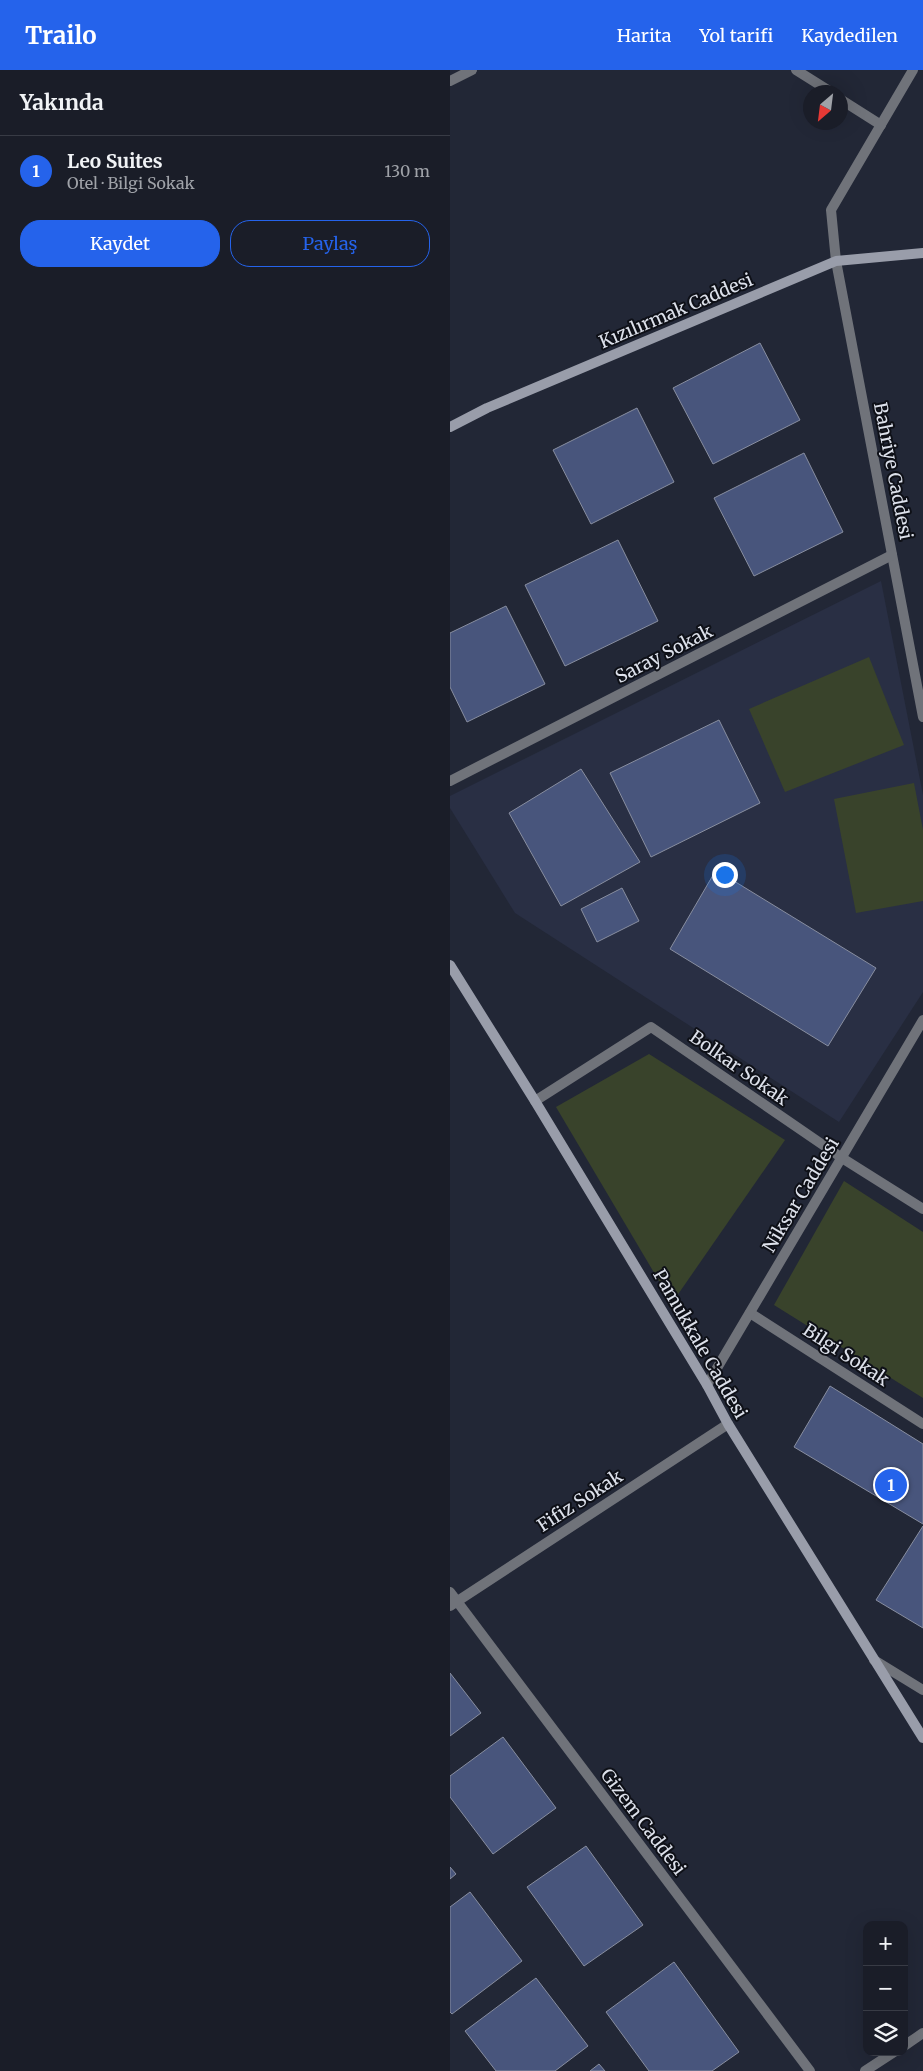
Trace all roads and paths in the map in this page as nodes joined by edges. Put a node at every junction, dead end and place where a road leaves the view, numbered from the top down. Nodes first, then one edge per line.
1 (472, 70) edge
2 (796, 70) edge
3 (913, 70) edge
4 (450, 81) edge
5 (819, 85) edge
6 (848, 104) edge
7 (881, 125) junction
8 (923, 253) edge
9 (836, 261) junction
10 (450, 427) edge
11 (892, 555) junction
12 (923, 717) edge
13 (450, 781) edge
14 (450, 965) edge
15 (923, 1020) edge
16 (535, 1101) junction
17 (842, 1158) junction
18 (923, 1209) edge
19 (750, 1313) junction
20 (707, 1385) junction
21 (728, 1424) junction
22 (923, 1424) edge
23 (450, 1592) edge
24 (453, 1603) edge
25 (874, 1660) junction
26 (923, 1690) edge
27 (923, 1738) edge
28 (923, 2033) edge
29 (908, 2043) edge
30 (888, 2056) edge
31 (810, 2071) edge
32 (865, 2071) edge

1 - 4 street
2 - 5 street
3 - 7 street, Bahriye Caddesi
6 - 7 street
7 - 9 street, Bahriye Caddesi
8 - 9 street, Kızılırmak Caddesi
9 - 10 street, Kızılırmak Caddesi
9 - 11 street, Bahriye Caddesi
11 - 12 street, Bahriye Caddesi
11 - 13 street, Saray Sokak
14 - 16 street, Pamukkale Caddesi
15 - 17 street, Niksar Caddesi
16 - 17 street, Bolkar Sokak
16 - 20 street, Pamukkale Caddesi
17 - 18 street, Bolkar Sokak
17 - 19 street, Niksar Caddesi
19 - 20 street, Niksar Caddesi
19 - 22 street, Bilgi Sokak
20 - 21 street, Pamukkale Caddesi
21 - 24 street, Fifiz Sokak
21 - 25 street, Pamukkale Caddesi
23 - 24 street, Gizem Caddesi
24 - 31 street, Gizem Caddesi
25 - 26 street
25 - 27 street, Pamukkale Caddesi
28 - 29 street
30 - 32 street

